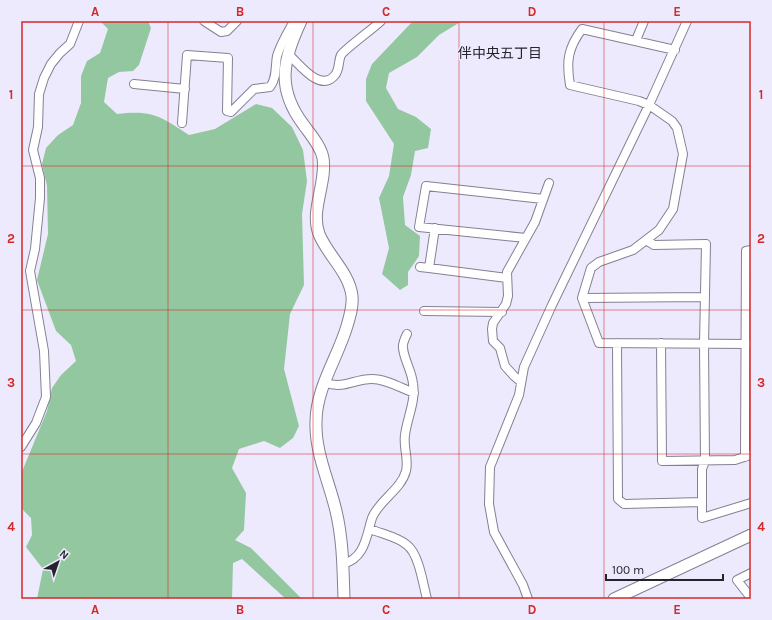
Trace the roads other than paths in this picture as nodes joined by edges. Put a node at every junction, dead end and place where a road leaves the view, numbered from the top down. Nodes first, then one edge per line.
1 (79, 21) edge
2 (204, 21) edge
3 (237, 21) edge
4 (294, 21) edge
5 (301, 21) edge
6 (381, 21) edge
7 (644, 21) edge
8 (687, 21) edge
9 (636, 40) junction
10 (675, 50) junction
11 (288, 54) junction
12 (134, 84) dead end
13 (185, 89) junction
14 (649, 105) junction
15 (182, 123) dead end
16 (549, 183) dead end
17 (543, 199) junction
18 (435, 228) junction
19 (526, 238) junction
20 (646, 240) junction
21 (751, 250) edge
22 (420, 266) dead end
23 (429, 268) junction
24 (507, 278) junction
25 (705, 297) junction
26 (582, 298) junction
27 (424, 310) dead end
28 (502, 312) junction
29 (407, 334) dead end
30 (617, 343) junction
31 (661, 343) junction
32 (704, 344) junction
33 (749, 344) edge
34 (522, 382) junction
35 (325, 383) junction
36 (414, 393) junction
37 (21, 447) edge
38 (748, 456) edge
39 (705, 461) junction
40 (702, 502) junction
41 (751, 503) edge
42 (370, 529) junction
43 (751, 535) edge
44 (343, 564) junction
45 (751, 573) edge
46 (751, 598) edge
47 (344, 599) edge
48 (427, 599) edge
49 (528, 599) edge
50 (614, 599) edge

1 - 37 street
2 - 3 street
4 - 13 street
5 - 11 street
6 - 11 street
7 - 9 street
8 - 10 street
9 - 10 street
9 - 14 street
10 - 14 street
11 - 35 street
12 - 13 street
13 - 15 street
14 - 20 street
14 - 34 street
16 - 17 street
17 - 18 street
17 - 19 street
18 - 19 street
18 - 23 street
19 - 24 street
20 - 25 street
20 - 26 street
21 - 33 street
22 - 23 street
23 - 24 street
24 - 28 street
25 - 26 street
25 - 32 street
26 - 30 street
27 - 28 street
28 - 34 street
29 - 36 street
30 - 31 street
30 - 40 street
31 - 32 street
31 - 39 street
32 - 33 street
32 - 39 street
33 - 38 street
34 - 49 street
35 - 36 street
35 - 44 street
36 - 42 street
38 - 39 street
39 - 40 street
40 - 41 street
42 - 44 street
42 - 48 street
43 - 50 street
44 - 47 street
45 - 46 street

